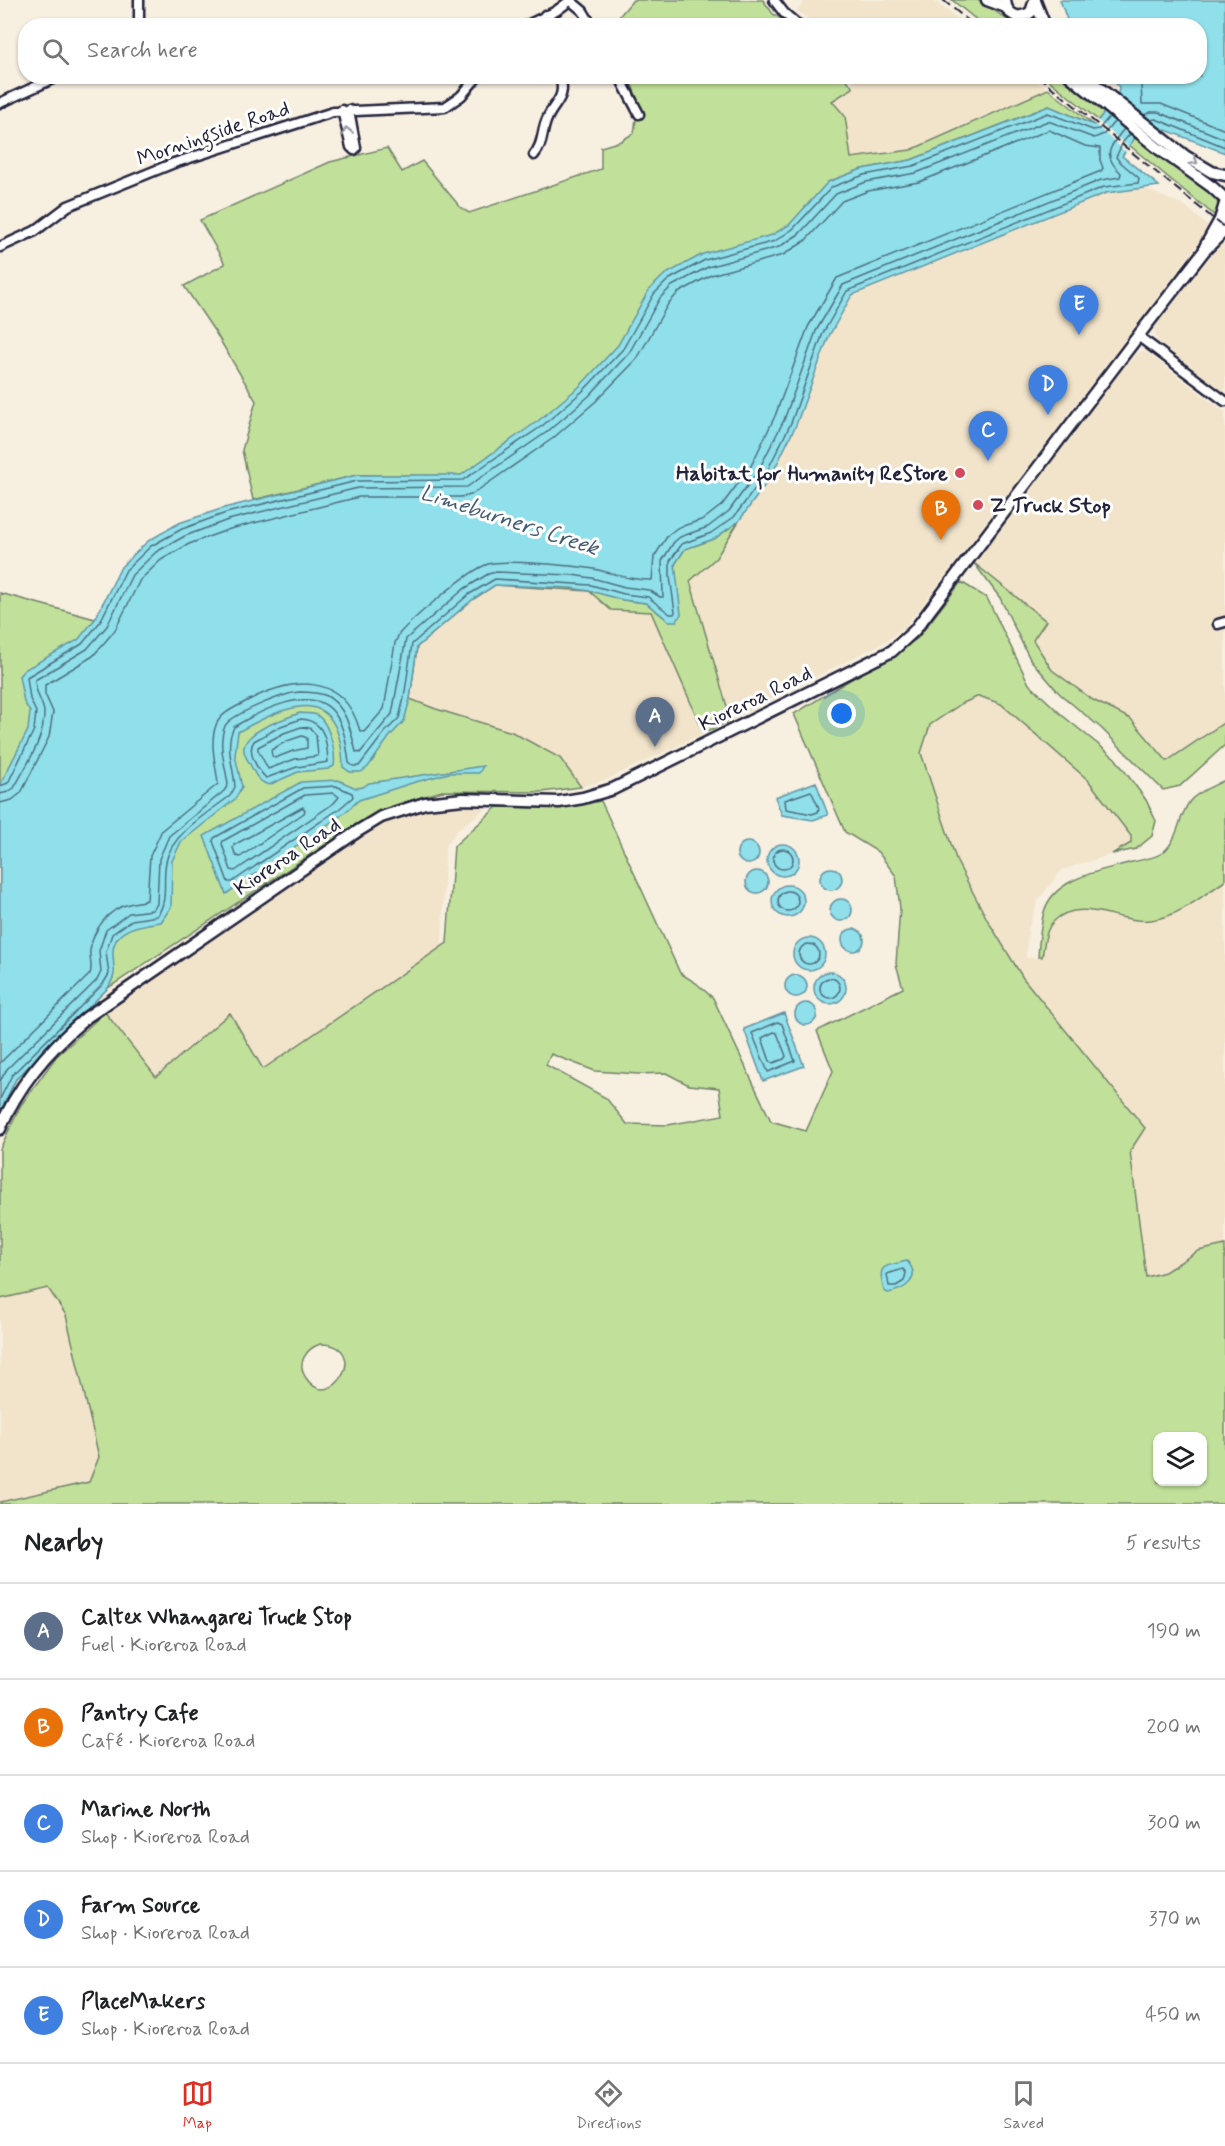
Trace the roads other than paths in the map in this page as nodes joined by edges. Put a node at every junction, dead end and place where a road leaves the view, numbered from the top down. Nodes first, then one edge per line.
1 (139, 0) edge
2 (571, 0) edge
3 (774, 0) edge
4 (987, 0) edge
5 (1035, 0) edge
6 (1005, 4) edge
7 (545, 15) junction
8 (1020, 17) joint
9 (139, 18) edge
10 (540, 18) edge
11 (546, 18) edge
12 (587, 18) edge
13 (790, 18) edge
14 (1042, 18) edge
15 (42, 84) edge
16 (471, 84) edge
17 (561, 84) edge
18 (624, 84) edge
19 (1083, 84) edge
20 (1089, 84) edge
21 (1093, 90) junction
22 (0, 103) edge
23 (639, 114) dead end
24 (1162, 146) junction
25 (534, 154) dead end
26 (1225, 176) edge
27 (1225, 190) edge
28 (1225, 197) edge
29 (1225, 204) edge
30 (1225, 230) edge
31 (0, 247) edge
32 (1204, 250) junction
33 (1138, 336) junction
34 (1225, 401) edge
35 (0, 1129) edge

1 - 9 street
2 - 7 street
2 - 12 street
3 - 13 street
4 - 6 main road
5 - 8 main road
5 - 14 main road
6 - 8 main road
7 - 10 street
7 - 11 street
15 - 22 street
16 - 31 street, Morningside Road
17 - 25 street
18 - 23 street
19 - 21 main road
20 - 21 main road
21 - 24 main road
24 -> 26 main road
24 - 28 main road
27 - 28 main road
29 - 32 main road, Kioreroa Road
30 - 32 main road, Kioreroa Road
32 - 33 main road, Kioreroa Road
33 - 34 street
33 - 35 main road, Kioreroa Road

